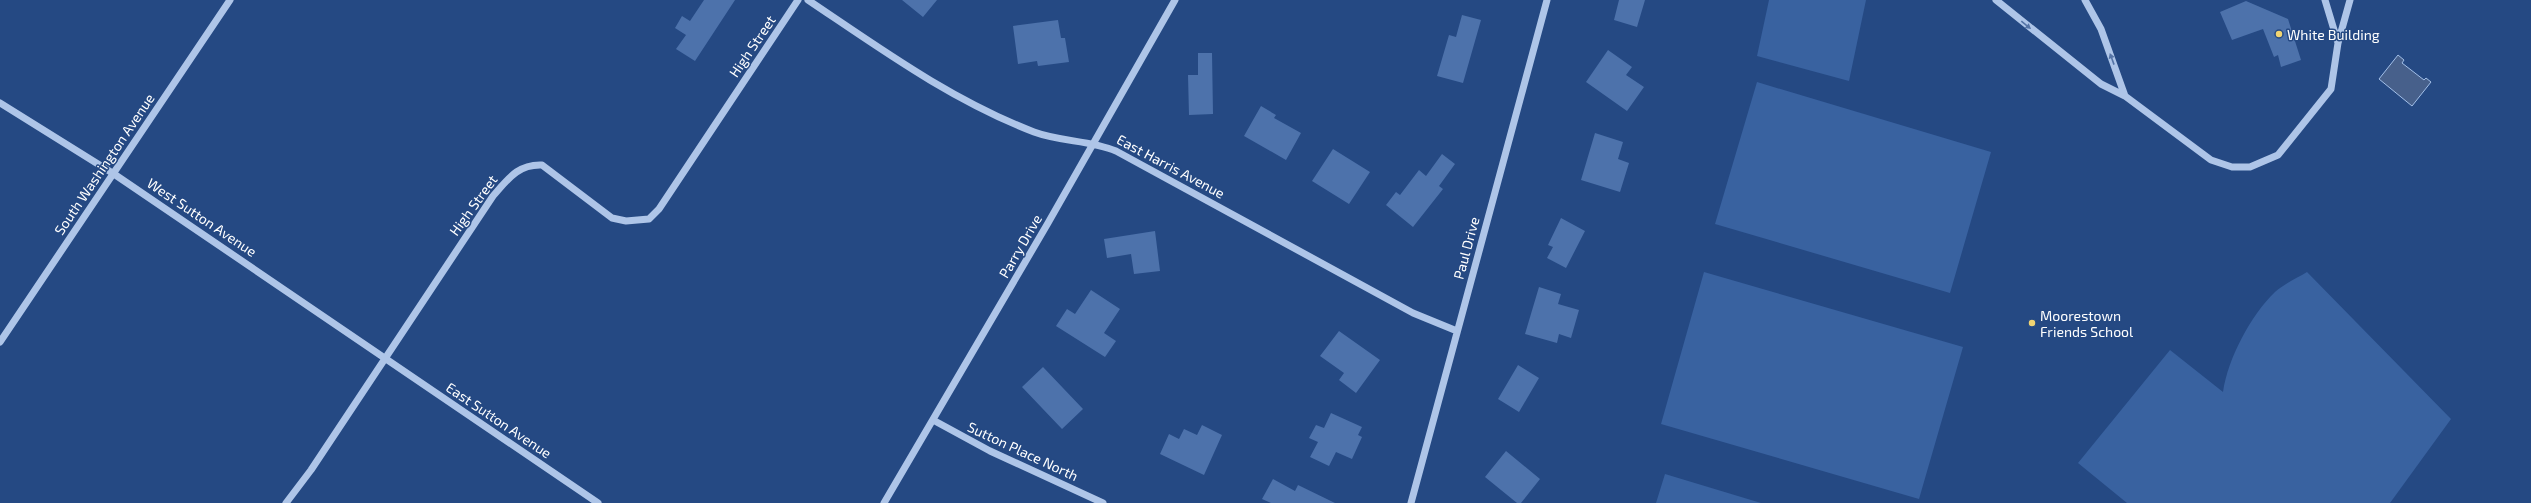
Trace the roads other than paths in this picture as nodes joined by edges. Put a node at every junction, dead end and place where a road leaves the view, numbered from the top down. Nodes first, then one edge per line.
1 (230, 0) edge
2 (798, 0) edge
3 (808, 0) edge
4 (1175, 0) edge
5 (1547, 0) edge
6 (1996, 0) edge
7 (2085, 0) edge
8 (2325, 0) edge
9 (2350, 0) edge
10 (2338, 43) junction
11 (2125, 96) junction
12 (0, 103) edge
13 (1093, 144) junction
14 (114, 174) junction
15 (1457, 331) junction
16 (0, 342) edge
17 (385, 359) junction
18 (933, 420) junction
19 (286, 503) edge
20 (598, 503) edge
21 (884, 503) edge
22 (1103, 503) edge
23 (1411, 503) edge

1 - 14 street, South Washington Avenue
2 - 17 street, High Street
3 - 13 street, East Harris Avenue
4 - 13 street, Parry Drive
5 - 15 street, Paul Drive
6 -> 11 street
11 -> 7 street
8 - 10 street
9 - 10 street
10 - 11 street
12 - 14 street, West Sutton Avenue
13 - 15 street, East Harris Avenue
13 - 18 street, Parry Drive
14 - 16 street, South Washington Avenue
14 - 17 street, West Sutton Avenue
15 - 23 street, Paul Drive
17 - 19 street, High Street
17 - 20 street, East Sutton Avenue
18 - 21 street, Parry Drive
18 - 22 street, Sutton Place North

